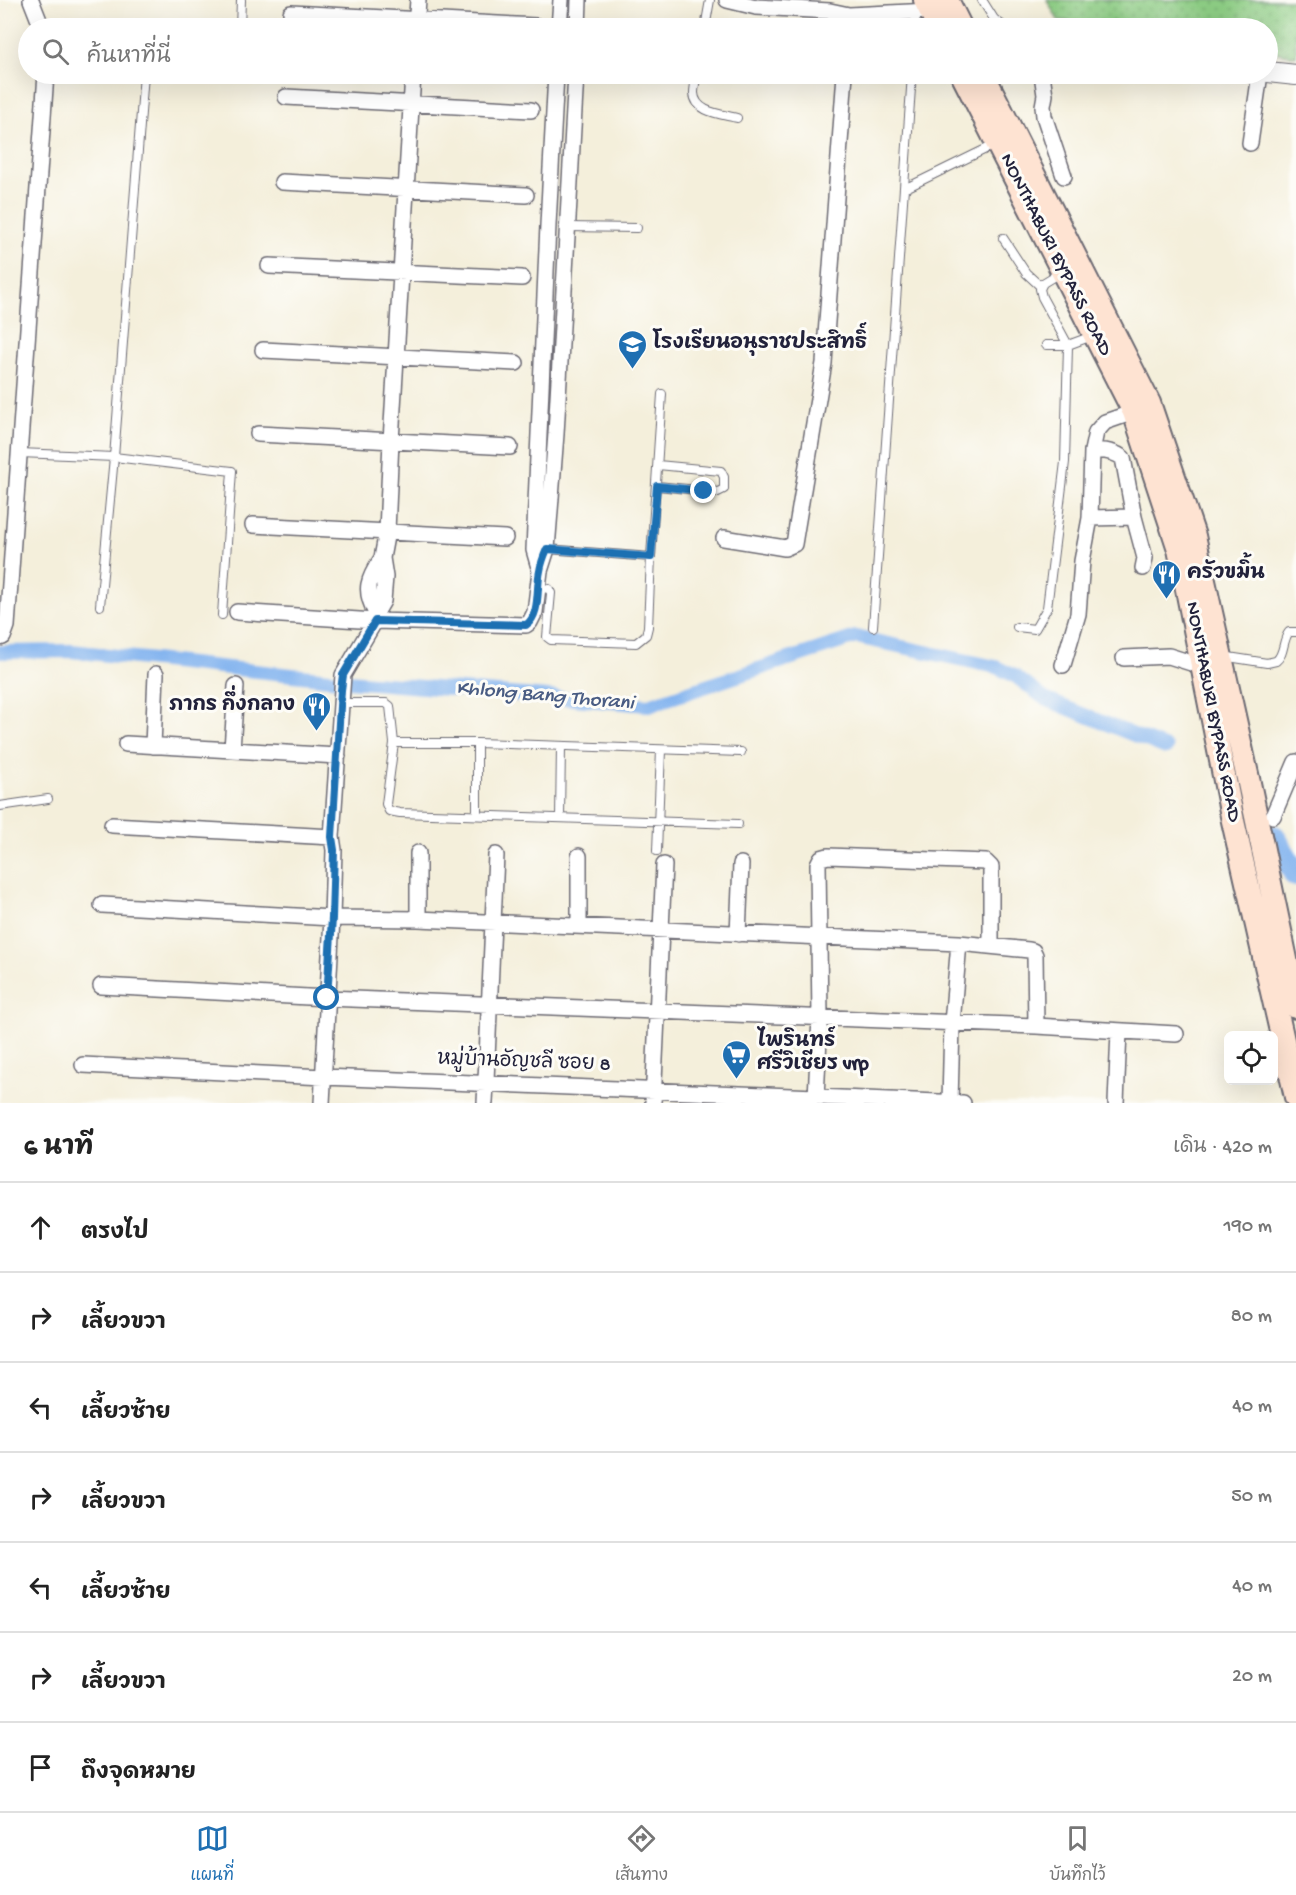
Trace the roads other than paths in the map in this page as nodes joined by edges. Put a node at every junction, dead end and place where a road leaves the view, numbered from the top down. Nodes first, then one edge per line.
1 (31, 0) edge
2 (241, 0) edge
3 (418, 0) edge
4 (561, 0) edge
5 (579, 0) edge
6 (710, 0) edge
7 (727, 0) edge
8 (982, 0) edge
9 (931, 10) edge
10 (291, 13) dead end
11 (38, 18) edge
12 (240, 18) edge
13 (348, 18) edge
14 (416, 18) edge
15 (560, 18) edge
16 (578, 18) edge
17 (707, 18) edge
18 (841, 18) edge
19 (876, 18) edge
20 (944, 18) edge
21 (993, 18) edge
22 (1278, 73) edge
23 (1296, 75) edge
24 (45, 84) edge
25 (143, 84) edge
26 (413, 84) edge
27 (555, 84) edge
28 (575, 84) edge
29 (696, 84) edge
30 (844, 84) edge
31 (911, 84) edge
32 (967, 84) edge
33 (988, 84) edge
34 (1043, 84) edge
35 (1259, 84) edge
36 (286, 97) dead end
37 (412, 104) junction
38 (531, 110) dead end
39 (737, 118) dead end
40 (998, 143) junction
41 (1250, 143) dead end
42 (1064, 176) dead end
43 (282, 182) dead end
44 (407, 189) junction
45 (904, 189) junction
46 (526, 195) dead end
47 (548, 225) junction
48 (567, 226) junction
49 (637, 228) dead end
50 (1003, 238) dead end
51 (269, 266) dead end
52 (1063, 271) junction
53 (402, 272) junction
54 (522, 278) dead end
55 (1040, 286) junction
56 (1096, 335) junction
57 (1046, 345) dead end
58 (1068, 345) junction
59 (263, 350) dead end
60 (397, 357) junction
61 (516, 363) dead end
62 (662, 394) dead end
63 (540, 408) junction
64 (557, 410) junction
65 (1134, 412) junction
66 (258, 434) dead end
67 (391, 441) junction
68 (510, 447) dead end
69 (1092, 451) junction
70 (20, 453) junction
71 (114, 457) junction
72 (658, 465) junction
73 (657, 486) junction
74 (1134, 517) junction
75 (1090, 518) junction
76 (253, 525) dead end
77 (387, 531) junction
78 (506, 538) dead end
79 (724, 538) dead end
80 (547, 549) junction
81 (651, 557) junction
82 (1143, 568) dead end
83 (540, 571) junction
84 (537, 587) junction
85 (100, 606) dead end
86 (230, 613) joint
87 (375, 617) junction
88 (873, 627) dead end
89 (1017, 627) dead end
90 (1296, 632) edge
91 (0, 638) edge
92 (1124, 658) dead end
93 (1212, 661) junction
94 (1063, 665) dead end
95 (156, 674) dead end
96 (236, 686) dead end
97 (341, 689) junction
98 (394, 743) junction
99 (477, 743) junction
100 (126, 744) dead end
101 (153, 746) junction
102 (561, 746) junction
103 (232, 750) junction
104 (661, 750) junction
105 (741, 752) dead end
106 (338, 756) junction
107 (1296, 762) edge
108 (48, 799) dead end
109 (0, 806) edge
110 (477, 815) junction
111 (1273, 816) dead end
112 (560, 818) junction
113 (658, 821) junction
114 (738, 824) dead end
115 (112, 825) dead end
116 (332, 837) junction
117 (657, 851) dead end
118 (418, 853) dead end
119 (496, 855) dead end
120 (579, 856) dead end
121 (741, 864) dead end
122 (664, 865) dead end
123 (102, 905) dead end
124 (332, 918) junction
125 (418, 919) junction
126 (494, 923) junction
127 (579, 926) junction
128 (663, 930) junction
129 (738, 934) junction
130 (820, 938) junction
131 (959, 943) junction
132 (991, 946) junction
133 (101, 986) dead end
134 (327, 998) junction
135 (489, 1003) junction
136 (1296, 1007) edge
137 (658, 1011) junction
138 (820, 1018) junction
139 (952, 1023) junction
140 (1036, 1026) junction
141 (1119, 1031) junction
142 (1176, 1034) dead end
143 (1289, 1038) edge
144 (83, 1065) dead end
145 (324, 1077) junction
146 (486, 1083) junction
147 (653, 1096) edge
148 (816, 1097) junction
149 (1296, 1097) edge
150 (950, 1102) edge
151 (322, 1103) edge
152 (485, 1103) edge
153 (963, 1103) edge
154 (1116, 1103) edge

1 - 11 street
2 - 12 lane
3 - 14 street
4 - 15 street
5 - 16 street
6 - 17 lane
7 - 18 street
8 - 21 lane
9 - 19 street
9 - 20 main road
10 - 13 street
22 - 23 street
24 - 70 street
25 - 71 lane
26 - 37 street
27 - 47 street
28 - 48 street
29 - 39 lane
30 - 79 street
31 - 45 lane
32 - 40 main road, NONTHABURI BYPASS ROAD
33 - 93 main road, NONTHABURI BYPASS ROAD
34 - 42 street
35 - 41 street
36 - 37 street
37 - 38 street
37 - 44 street
40 - 45 lane
40 - 52 main road, NONTHABURI BYPASS ROAD
43 - 44 street
44 - 46 street
44 - 53 street
45 - 88 lane
47 - 48 street
47 - 63 street
48 - 49 lane
48 - 64 street
50 - 55 lane
51 - 53 street
52 - 55 lane
52 - 56 main road, NONTHABURI BYPASS ROAD
53 - 54 street
53 - 60 street
55 - 58 lane
56 - 58 lane
56 - 65 main road, NONTHABURI BYPASS ROAD
57 - 58 lane
58 - 89 lane
59 - 60 street
60 - 61 street
60 - 67 street
62 - 72 lane
63 - 64 street
63 - 83 street
64 - 80 street
65 - 69 street
65 - 93 main road, NONTHABURI BYPASS ROAD
66 - 67 street
67 - 68 street
67 - 77 street
69 - 74 street
69 - 75 street
70 - 71 lane
70 - 91 street
71 - 85 lane
71 - 86 lane
72 - 73 lane
72 - 73 lane
73 - 81 lane
74 - 75 street
74 - 82 street
75 - 94 street
76 - 77 street
77 - 78 street
77 - 87 street
80 - 81 lane
80 - 83 street
81 - 84 lane
83 - 84 street
84 - 87 street
86 - 87 street
87 - 97 street
90 - 93 lane
92 - 93 street
93 - 136 main road, NONTHABURI BYPASS ROAD
93 - 143 main road, NONTHABURI BYPASS ROAD
95 - 101 street
96 - 103 street
97 - 98 lane
97 - 106 street
98 - 99 lane
98 - 110 lane
99 - 102 lane
99 - 110 lane
100 - 101 street
101 - 103 street
102 - 104 lane
102 - 112 lane
103 - 106 street
104 - 105 lane
104 - 113 lane
106 - 116 street
107 - 111 street
108 - 109 lane
110 - 112 lane
112 - 113 lane
113 - 114 lane
113 - 117 lane
115 - 116 street
116 - 124 street
118 - 125 street
119 - 126 street
120 - 127 street
121 - 129 street
122 - 128 street
123 - 124 street
124 - 125 street
124 - 134 street
125 - 126 street
126 - 127 street
126 - 135 street
127 - 128 street
128 - 129 street
128 - 137 street
129 - 130 street
130 - 131 street
130 - 132 street
130 - 138 street
131 - 132 street
131 - 139 street
132 - 140 street
133 - 134 street
134 - 135 street
134 - 145 street
135 - 137 street
135 - 146 street
137 - 138 street
137 - 147 street
138 - 139 street
138 - 148 street
139 - 140 street
139 - 150 street
140 - 141 street
141 - 142 street
141 - 154 street
143 - 149 main road, NONTHABURI BYPASS ROAD
144 - 145 street, หมู่บ้านอัญชลี ซอย 8
145 - 146 street, หมู่บ้านอัญชลี ซอย 8
145 - 151 street
146 - 147 street, หมู่บ้านอัญชลี ซอย 8
146 - 152 street
147 - 148 street, หมู่บ้านอัญชลี ซอย 8
148 - 150 street, หมู่บ้านอัญชลี ซอย 8
150 - 153 street, หมู่บ้านอัญชลี ซอย 8

